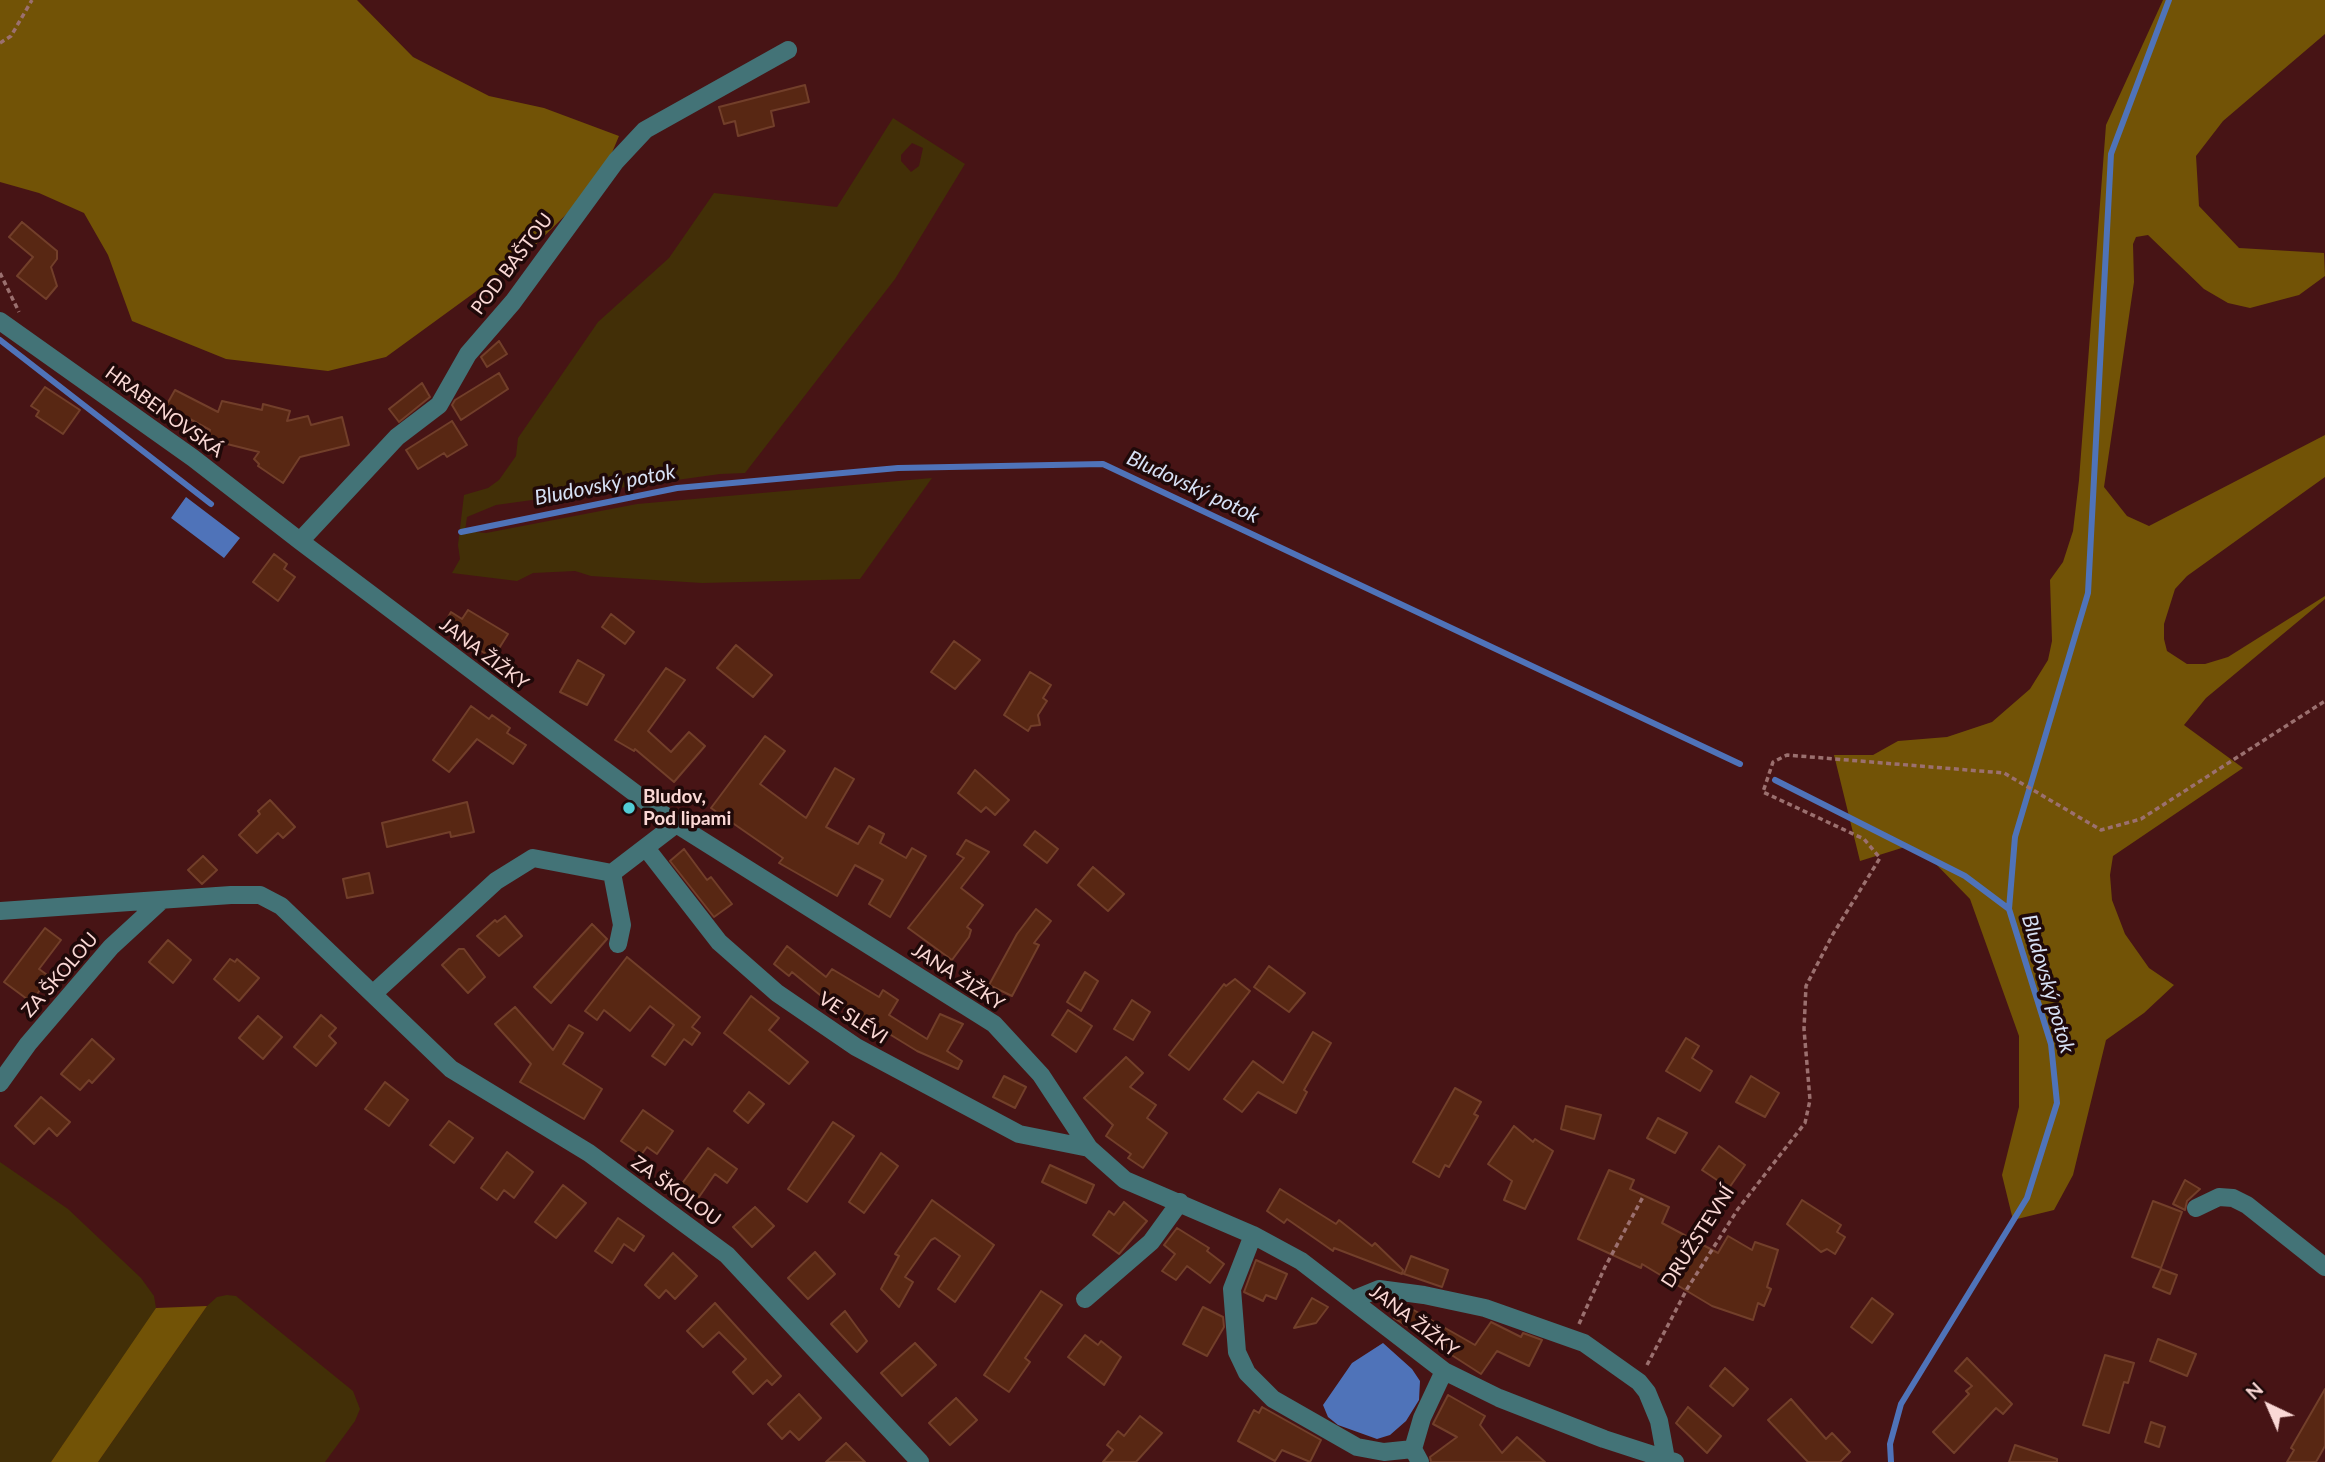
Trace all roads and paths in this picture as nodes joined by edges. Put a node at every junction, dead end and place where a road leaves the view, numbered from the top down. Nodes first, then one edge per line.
1 (32, 0) edge
2 (0, 43) edge
3 (788, 50) dead end
4 (0, 273) edge
5 (0, 321) edge
6 (21, 335) junction
7 (300, 541) junction
8 (2325, 701) edge
9 (676, 824) junction
10 (646, 848) junction
11 (612, 873) junction
12 (161, 901) junction
13 (0, 911) edge
14 (618, 944) dead end
15 (374, 992) junction
16 (0, 1083) edge
17 (1089, 1148) junction
18 (1644, 1195) dead end
19 (1180, 1202) junction
20 (2196, 1208) dead end
21 (1253, 1235) junction
22 (2325, 1267) edge
23 (1085, 1299) dead end
24 (1352, 1300) junction
25 (1573, 1338) junction
26 (1444, 1371) junction
27 (1639, 1382) junction
28 (1417, 1455) edge
29 (1671, 1460) edge
30 (920, 1462) edge

1 - 2 path
3 - 7 street, POD BAŠTOU
4 - 6 path
5 - 6 street, HRABENOVSKÁ
6 - 7 street, HRABENOVSKÁ
7 - 9 street, JANA ŽIŽKY
8 - 27 path, DRUŽSTEVNÍ
9 - 10 street
9 - 17 street, JANA ŽIŽKY
10 - 11 street
10 - 17 street, VE SLÉVI
11 - 14 street
11 - 15 street
12 - 13 street, ZA ŠKOLOU
12 - 15 street, ZA ŠKOLOU
12 - 16 street, ZA ŠKOLOU
15 - 30 street, ZA ŠKOLOU
17 - 19 street, JANA ŽIŽKY
18 - 25 path
19 - 21 street, JANA ŽIŽKY
19 - 23 street
20 - 22 street
21 - 24 street, JANA ŽIŽKY
21 - 28 street
24 - 25 street
24 - 26 street, JANA ŽIŽKY
25 - 27 street
26 - 28 street
26 - 29 street, JANA ŽIŽKY
27 - 29 street

